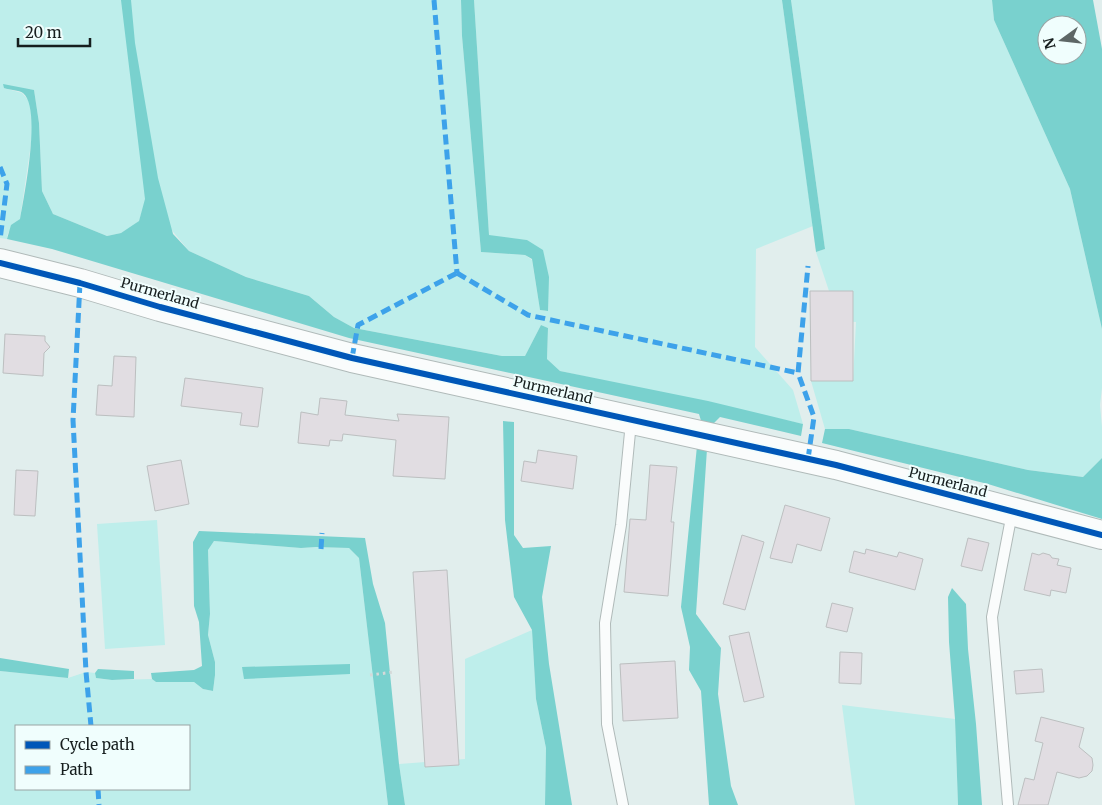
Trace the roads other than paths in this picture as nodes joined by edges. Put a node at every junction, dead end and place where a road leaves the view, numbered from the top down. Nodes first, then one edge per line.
1 (0, 263) edge
2 (631, 420) junction
3 (1012, 512) junction
4 (1102, 535) edge
5 (624, 805) edge
6 (1008, 805) edge

1 - 2 street, Purmerland
2 - 3 street, Purmerland
2 - 5 lane
3 - 4 street, Purmerland
3 - 6 lane

